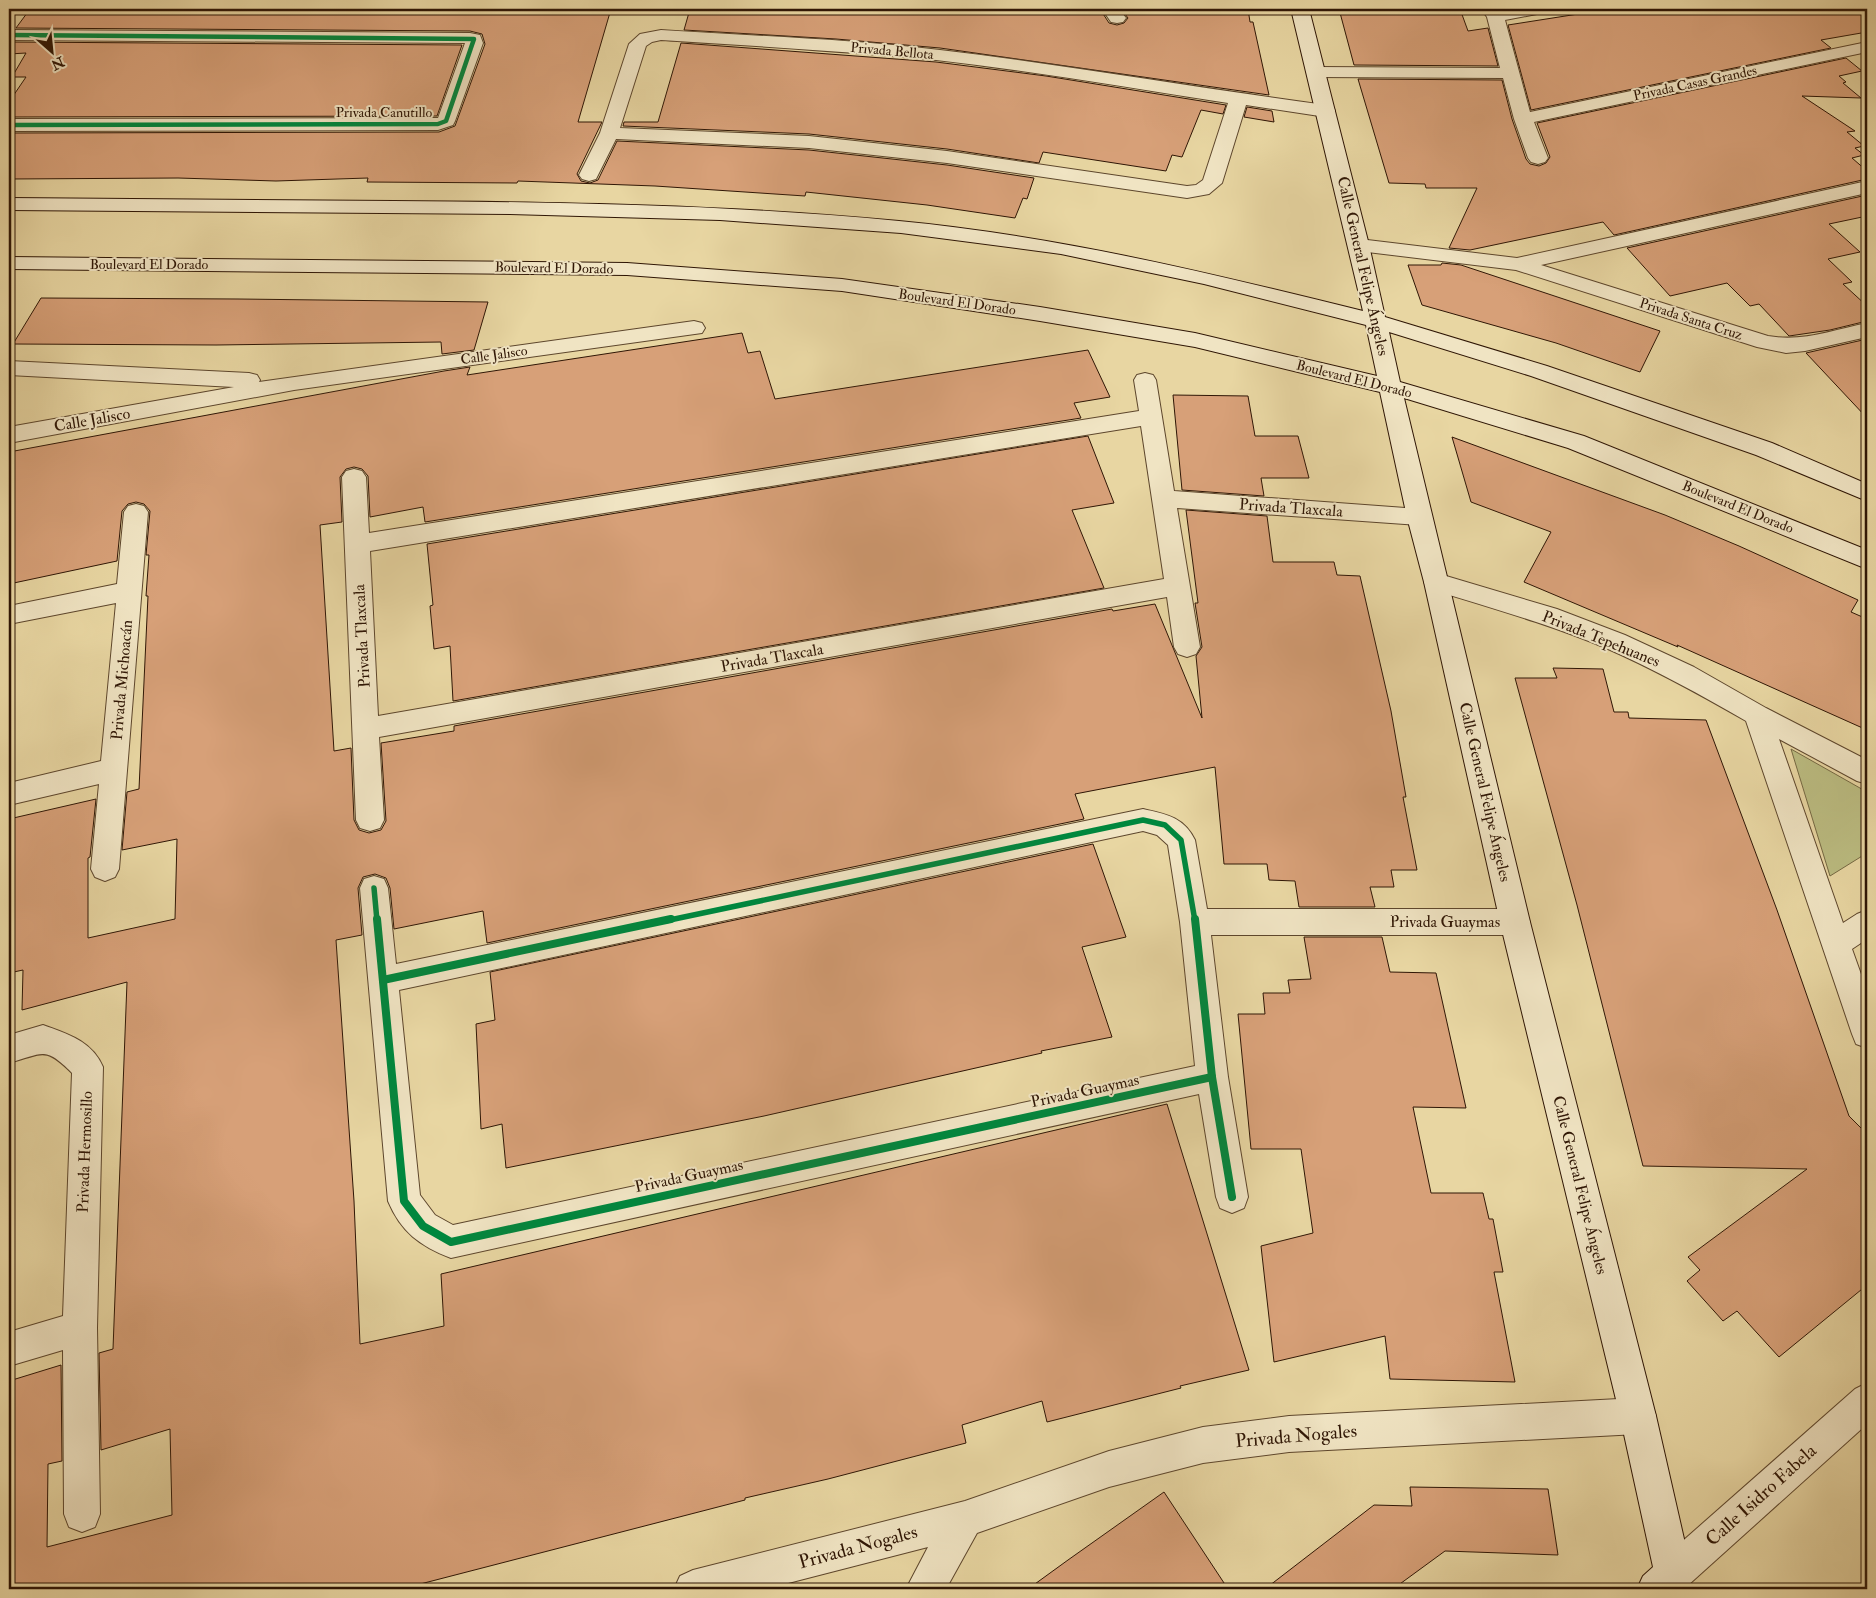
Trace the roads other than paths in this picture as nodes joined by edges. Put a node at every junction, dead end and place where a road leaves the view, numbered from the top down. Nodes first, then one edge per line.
1 (1300, 9) edge
2 (1536, 9) edge
3 (1492, 13) edge
4 (9, 35) edge
5 (1867, 48) edge
6 (1316, 72) junction
7 (1510, 73) junction
8 (1238, 100) junction
9 (1326, 111) junction
10 (1523, 119) junction
11 (9, 125) edge
12 (609, 133) junction
13 (1538, 158) dead end
14 (589, 176) dead end
15 (1867, 187) edge
16 (9, 204) edge
17 (1359, 245) junction
18 (9, 264) edge
19 (1518, 264) junction
20 (1376, 321) junction
21 (694, 328) dead end
22 (1867, 330) edge
23 (9, 368) edge
24 (1145, 380) dead end
25 (294, 383) junction
26 (1392, 387) junction
27 (1150, 417) junction
28 (9, 435) edge
29 (354, 477) dead end
30 (1867, 493) edge
31 (1164, 499) junction
32 (136, 512) dead end
33 (1419, 517) junction
34 (358, 544) junction
35 (1867, 560) edge
36 (1436, 582) junction
37 (1178, 586) junction
38 (130, 591) junction
39 (9, 615) edge
40 (1188, 647) dead end
41 (1758, 715) junction
42 (366, 729) junction
43 (114, 769) junction
44 (1867, 773) edge
45 (9, 794) edge
46 (370, 820) dead end
47 (105, 869) dead end
48 (374, 888) dead end
49 (1195, 922) junction
50 (1515, 922) junction
51 (1867, 923) edge
52 (1836, 944) junction
53 (383, 980) junction
54 (1867, 1034) edge
55 (9, 1049) edge
56 (1212, 1077) junction
57 (1232, 1196) dead end
58 (80, 1328) junction
59 (9, 1349) edge
60 (1867, 1401) edge
61 (1638, 1416) junction
62 (82, 1514) dead end
63 (965, 1519) junction
64 (1664, 1582) edge
65 (693, 1589) edge
66 (925, 1589) edge

1 - 6 street, Calle General Felipe Ángeles
2 - 3 street
3 - 7 street
4 - 11 street, Privada Canutillo
5 - 10 street, Privada Casas Grandes
6 - 7 street
6 - 9 street, Calle General Felipe Ángeles
7 - 10 street
8 - 9 street, Privada Bellota
8 - 12 street
8 - 12 street, Privada Bellota
9 - 17 street, Calle General Felipe Ángeles
10 - 13 street
12 - 14 street, Privada Bellota
15 - 19 street, Privada Santa Cruz
16 - 20 street
17 - 19 street, Privada Santa Cruz
17 - 20 street, Calle General Felipe Ángeles
18 - 26 street, Boulevard El Dorado
19 - 22 street, Privada Santa Cruz
20 - 26 street, Calle General Felipe Ángeles
20 - 30 street
21 - 25 street, Calle Jalisco
23 - 25 street, Calle Jalisco
24 - 27 street
25 - 28 street, Calle Jalisco
26 - 33 street, Calle General Felipe Ángeles
26 - 35 street, Boulevard El Dorado
27 - 31 street
27 - 34 street
29 - 34 street, Privada Tlaxcala
31 - 33 street, Privada Tlaxcala
31 - 37 street
32 - 38 street, Privada Michoacán
33 - 36 street, Calle General Felipe Ángeles
34 - 42 street, Privada Tlaxcala
36 - 41 street, Privada Tepehuanes
36 - 50 street, Calle General Felipe Ángeles
37 - 40 street
37 - 42 street, Privada Tlaxcala
38 - 39 street
38 - 43 street, Privada Michoacán
41 - 44 street, Privada Tepehuanes
41 - 52 street
42 - 46 street, Privada Tlaxcala
43 - 45 street
43 - 47 street, Privada Michoacán
48 - 53 street, Privada Guaymas
49 - 50 street, Privada Guaymas
49 - 53 street
49 - 56 street
50 - 61 street, Calle General Felipe Ángeles
51 - 52 street
52 - 54 street
53 - 56 street, Privada Guaymas
55 - 58 street, Privada Hermosillo
56 - 57 street
58 - 59 street
58 - 62 street, Privada Hermosillo
60 - 64 street, Calle Isidro Fabela
61 - 63 street, Privada Nogales
61 - 64 street, Calle General Felipe Ángeles
63 - 65 street, Privada Nogales
63 - 66 street

